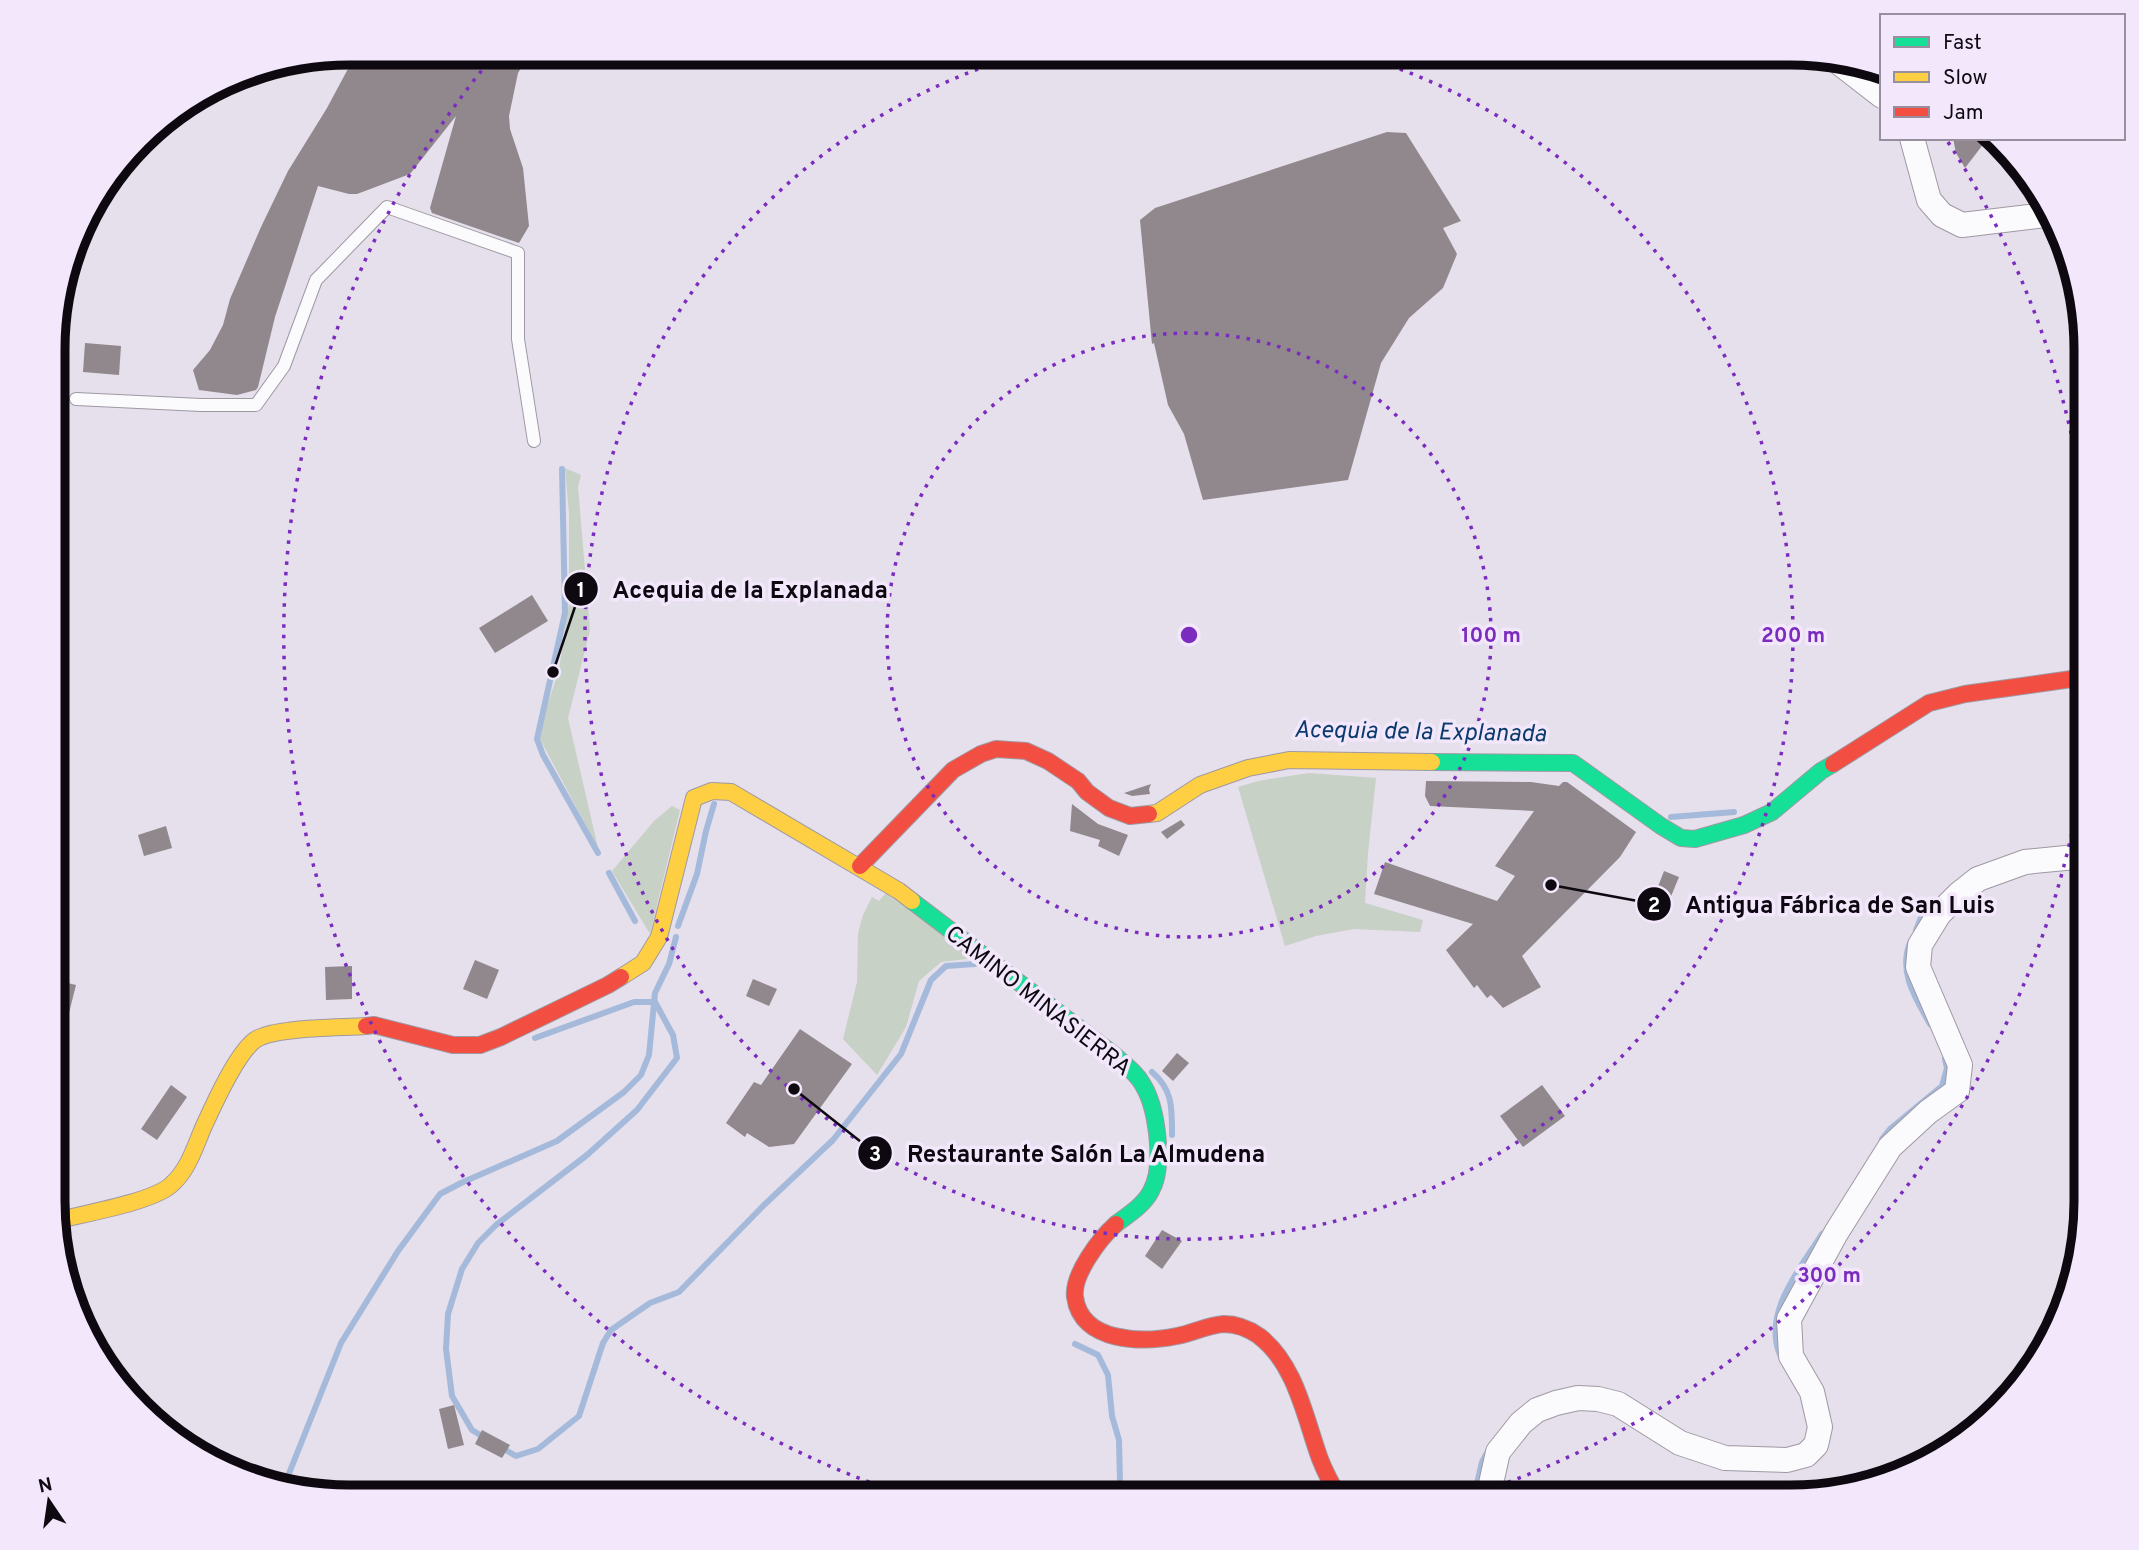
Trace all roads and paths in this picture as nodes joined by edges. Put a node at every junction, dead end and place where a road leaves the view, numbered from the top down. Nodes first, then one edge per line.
1 (1849, 71) edge
2 (1880, 94) edge
3 (1913, 140) edge
4 (2041, 215) edge
5 (76, 399) dead end
6 (534, 441) dead end
7 (2074, 679) edge
8 (2074, 857) edge
9 (860, 866) junction
10 (65, 1219) edge
11 (1333, 1485) edge
12 (1491, 1485) edge

1 - 2 street
3 - 4 street
5 - 6 lane
7 - 9 street
8 - 12 street
9 - 10 street, CAMINO MINASIERRA
9 - 11 street, CAMINO MINASIERRA

